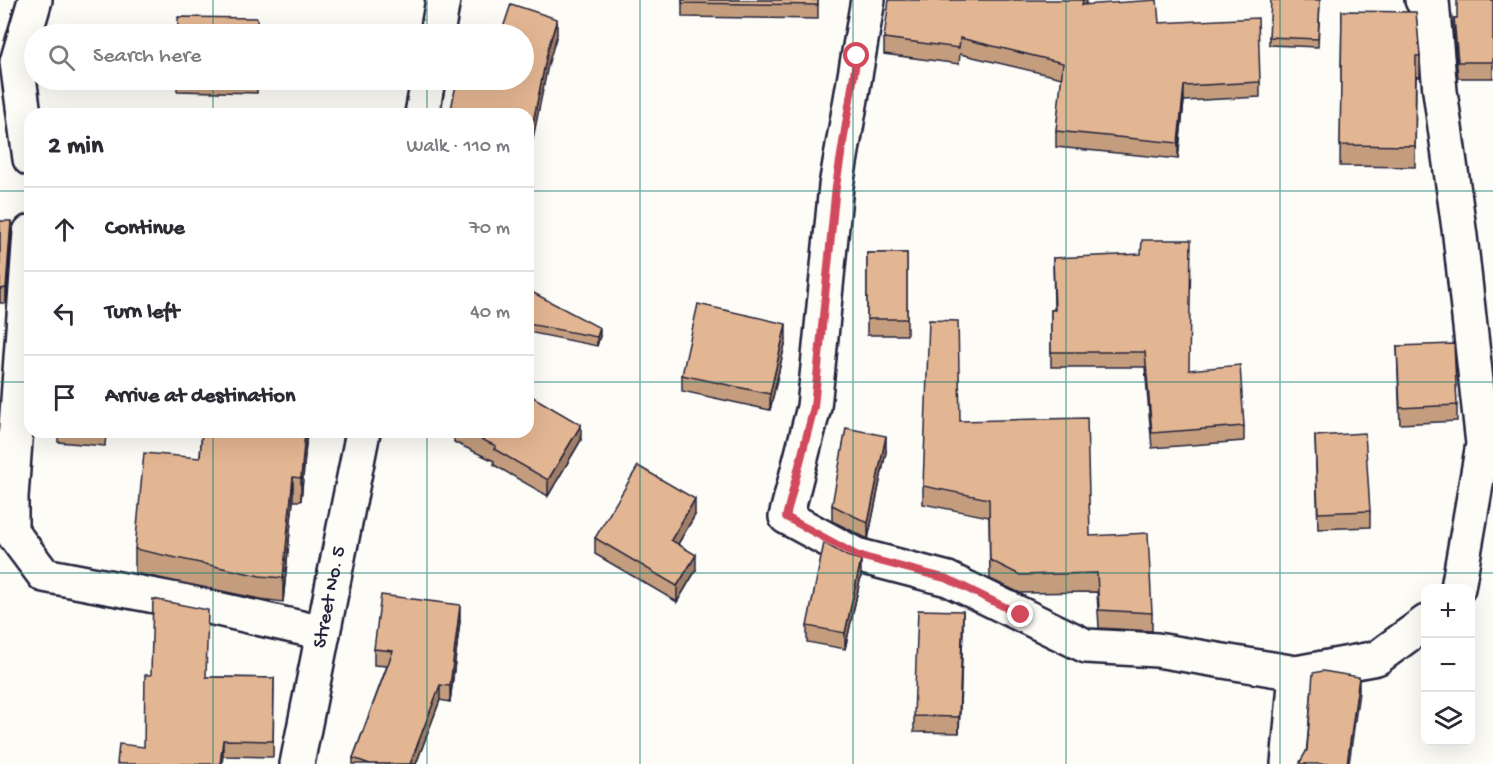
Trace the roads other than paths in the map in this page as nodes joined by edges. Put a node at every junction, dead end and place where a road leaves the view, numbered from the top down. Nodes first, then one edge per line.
1 (35, 0) edge
2 (443, 0) edge
3 (868, 0) edge
4 (1429, 0) edge
5 (28, 24) edge
6 (439, 24) edge
7 (24, 38) edge
8 (426, 90) edge
9 (423, 108) edge
10 (24, 114) edge
11 (24, 316) edge
12 (362, 438) edge
13 (1459, 584) edge
14 (1421, 625) edge
15 (323, 633) junction
16 (1296, 673) junction
17 (297, 764) edge
18 (1288, 764) edge

1 - 5 street
2 - 6 street
3 - 16 street
4 - 13 street
7 - 10 street
8 - 9 street
11 - 15 street
12 - 15 street, Street No. 5
14 - 16 street
15 - 17 street, Street No. 5
16 - 18 street

